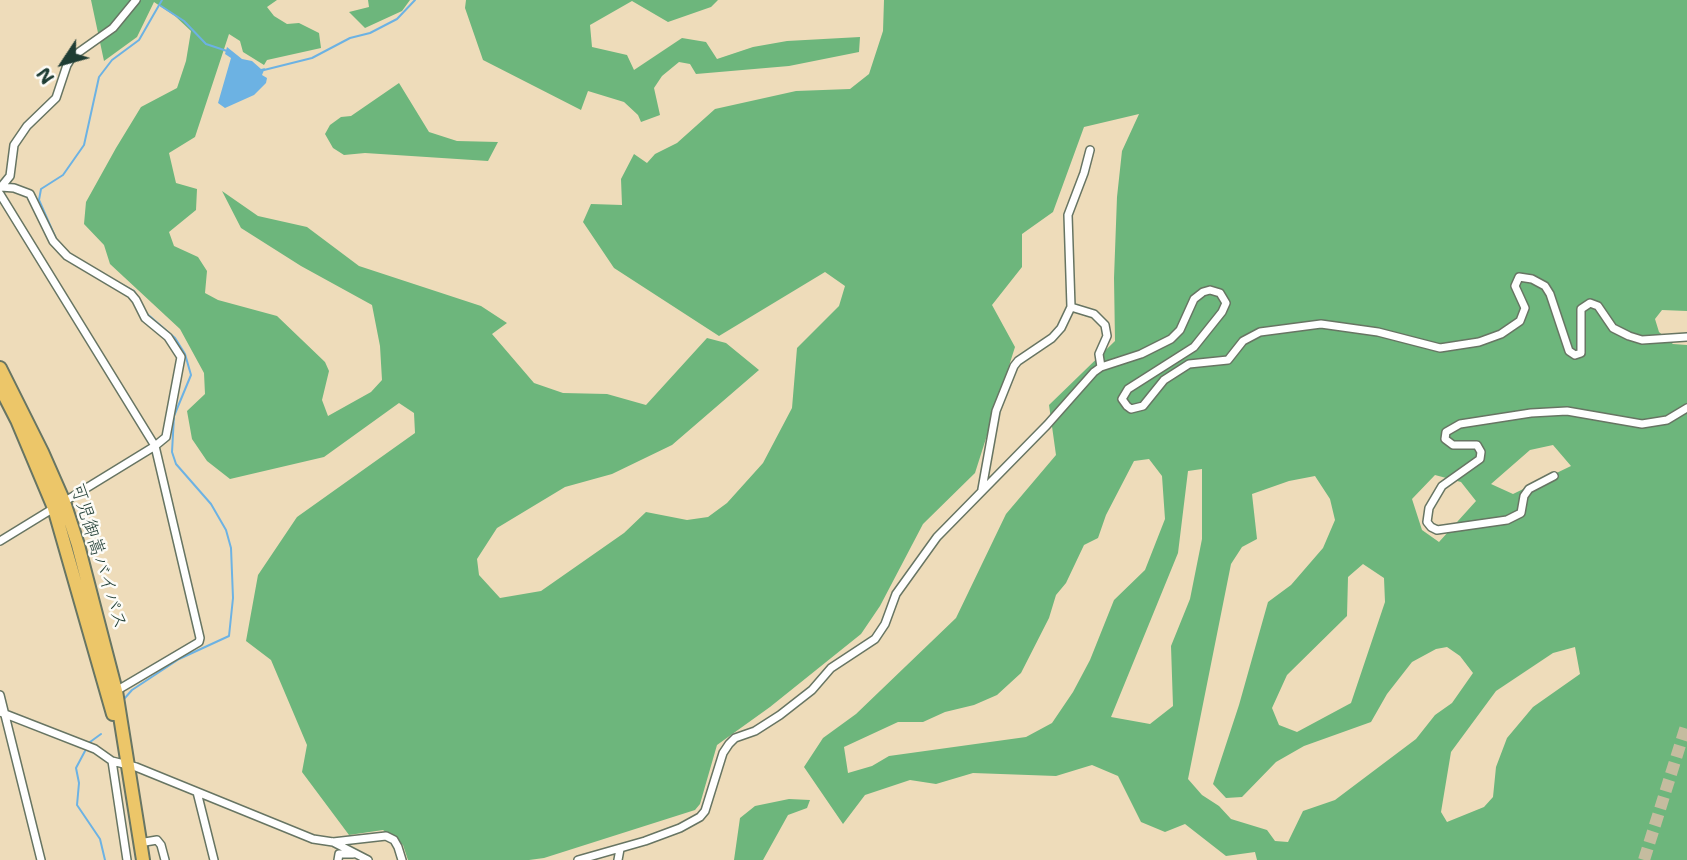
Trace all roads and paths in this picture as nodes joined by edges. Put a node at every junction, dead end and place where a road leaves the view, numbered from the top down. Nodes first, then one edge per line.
1 (136, 0) edge
2 (1090, 150) dead end
3 (0, 190) edge
4 (1071, 307) junction
5 (1687, 337) edge
6 (1101, 367) junction
7 (0, 368) edge
8 (0, 387) edge
9 (1687, 408) edge
10 (155, 446) junction
11 (1554, 476) dead end
12 (982, 490) junction
13 (59, 505) junction
14 (0, 541) edge
15 (116, 691) junction
16 (0, 695) edge
17 (2, 713) edge
18 (112, 761) junction
19 (126, 765) junction
20 (197, 792) junction
21 (332, 842) junction
22 (139, 844) junction
23 (620, 849) junction
24 (353, 854) junction
25 (41, 860) edge
26 (127, 860) edge
27 (143, 860) edge
28 (165, 860) edge
29 (214, 860) edge
30 (338, 860) edge
31 (368, 860) edge
32 (402, 860) edge
33 (578, 860) edge
34 (618, 860) edge

1 - 3 street
2 - 4 street
3 - 10 street
3 - 10 street
4 - 6 street
4 - 12 street
5 - 6 street
6 - 12 street
7 - 13 highway, 可児御嵩バイパス
8 - 13 highway, 可児御嵩バイパス
9 - 11 street
10 - 13 street
10 - 15 street
12 - 23 street
13 - 14 street
13 - 15 highway, 可児御嵩バイパス
13 - 19 highway, 可児御嵩バイパス
15 - 19 highway, 可児御嵩バイパス
16 - 17 street
17 - 18 street
17 - 25 street
18 - 19 street
18 - 26 street
19 - 20 street
19 - 22 highway, 可児御嵩バイパス
20 - 21 street
20 - 29 street
21 - 24 street
21 - 32 street
22 - 27 highway, 可児御嵩バイパス
22 - 28 street
23 - 33 street
23 - 34 street
24 - 30 street
24 - 31 street

